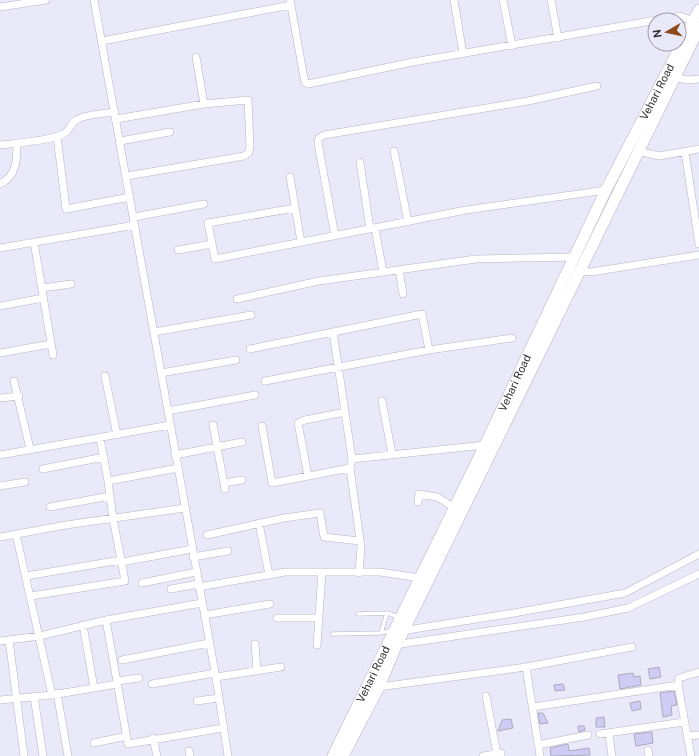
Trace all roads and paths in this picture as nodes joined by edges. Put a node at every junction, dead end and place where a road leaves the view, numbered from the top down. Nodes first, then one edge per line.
1 (46, 0) edge
2 (94, 0) edge
3 (454, 0) edge
4 (503, 0) edge
5 (551, 0) edge
6 (291, 3) edge
7 (0, 7) edge
8 (699, 10) edge
9 (696, 25) edge
10 (558, 38) junction
11 (102, 41) junction
12 (512, 46) junction
13 (463, 54) junction
14 (196, 57) dead end
15 (670, 74) junction
16 (699, 79) edge
17 (597, 86) dead end
18 (204, 104) junction
19 (116, 116) junction
20 (170, 132) dead end
21 (57, 136) junction
22 (120, 141) junction
23 (17, 142) junction
24 (0, 145) edge
25 (699, 149) edge
26 (394, 151) dead end
27 (638, 151) junction
28 (685, 152) junction
29 (360, 162) dead end
30 (126, 176) junction
31 (290, 177) dead end
32 (0, 184) edge
33 (606, 190) junction
34 (130, 197) junction
35 (204, 204) dead end
36 (295, 208) junction
37 (134, 216) junction
38 (408, 222) junction
39 (135, 225) junction
40 (372, 229) junction
41 (335, 236) junction
42 (34, 242) junction
43 (301, 242) junction
44 (212, 244) junction
45 (699, 244) edge
46 (0, 248) edge
47 (178, 250) dead end
48 (699, 255) edge
49 (575, 257) junction
50 (400, 270) junction
51 (580, 271) junction
52 (383, 272) junction
53 (71, 284) dead end
54 (42, 288) junction
55 (403, 294) dead end
56 (43, 298) junction
57 (237, 299) dead end
58 (0, 306) edge
59 (251, 315) dead end
60 (154, 332) junction
61 (333, 332) junction
62 (512, 338) dead end
63 (51, 344) junction
64 (250, 349) dead end
65 (429, 350) junction
66 (0, 353) edge
67 (53, 355) dead end
68 (236, 360) dead end
69 (339, 368) junction
70 (162, 373) junction
71 (105, 376) dead end
72 (14, 381) dead end
73 (265, 381) dead end
74 (255, 395) dead end
75 (19, 396) junction
76 (0, 398) edge
77 (382, 401) dead end
78 (168, 411) junction
79 (345, 412) junction
80 (170, 425) junction
81 (213, 425) dead end
82 (262, 426) dead end
83 (117, 435) junction
84 (100, 438) junction
85 (242, 442) dead end
86 (485, 446) junction
87 (217, 447) junction
88 (30, 449) junction
89 (392, 454) junction
90 (0, 455) edge
91 (175, 455) junction
92 (104, 457) junction
93 (352, 458) junction
94 (178, 468) junction
95 (350, 468) junction
96 (43, 469) dead end
97 (308, 476) junction
98 (242, 480) dead end
99 (108, 481) junction
100 (25, 482) dead end
101 (0, 486) edge
102 (110, 496) junction
103 (418, 502) dead end
104 (50, 507) dead end
105 (185, 508) junction
106 (454, 508) junction
107 (113, 518) junction
108 (259, 523) junction
109 (16, 534) junction
110 (207, 535) dead end
111 (0, 537) edge
112 (360, 541) junction
113 (192, 549) junction
114 (228, 551) dead end
115 (699, 554) edge
116 (193, 557) junction
117 (122, 561) junction
118 (196, 572) junction
119 (322, 572) junction
120 (359, 573) junction
121 (699, 574) edge
122 (269, 575) junction
123 (26, 576) junction
124 (420, 578) junction
125 (142, 583) dead end
126 (198, 585) junction
127 (171, 589) dead end
128 (31, 596) junction
129 (202, 602) junction
130 (270, 604) dead end
131 (387, 613) junction
132 (358, 614) dead end
133 (204, 615) junction
134 (401, 617) junction
135 (277, 618) dead end
136 (318, 618) junction
137 (481, 618) junction
138 (106, 620) junction
139 (463, 621) junction
140 (83, 625) junction
141 (484, 632) junction
142 (381, 633) junction
143 (332, 634) dead end
144 (466, 634) junction
145 (40, 636) junction
146 (395, 636) junction
147 (9, 640) junction
148 (0, 641) edge
149 (209, 643) junction
150 (255, 644) dead end
151 (317, 646) dead end
152 (632, 647) dead end
153 (122, 660) dead end
154 (281, 667) dead end
155 (526, 667) junction
156 (257, 670) junction
157 (699, 672) edge
158 (215, 675) junction
159 (140, 678) dead end
160 (117, 683) junction
161 (152, 684) dead end
162 (678, 685) junction
163 (379, 687) junction
164 (94, 688) junction
165 (55, 694) junction
166 (34, 696) junction
167 (486, 696) dead end
168 (15, 697) junction
169 (219, 698) junction
170 (0, 700) edge
171 (197, 701) dead end
172 (533, 707) junction
173 (684, 722) junction
174 (223, 728) junction
175 (600, 734) dead end
176 (609, 734) junction
177 (588, 735) dead end
178 (699, 735) edge
179 (127, 736) junction
180 (688, 736) junction
181 (153, 738) junction
182 (94, 743) dead end
183 (538, 745) junction
184 (499, 755) edge
185 (24, 756) edge
186 (43, 756) edge
187 (68, 756) edge
188 (157, 756) edge
189 (228, 756) edge
190 (333, 756) edge
191 (343, 756) edge
192 (483, 756) edge
193 (540, 756) edge
194 (612, 756) edge
195 (691, 756) edge

1 - 7 street
2 - 11 street
3 - 13 street
4 - 12 street
5 - 10 street
6 - 11 street
6 - 13 street
8 - 9 main road, Vehari Road
9 - 10 street
9 - 15 main road, Vehari Road
10 - 12 street
11 - 19 street
12 - 13 street
14 - 18 street
15 - 16 street
15 - 27 main road, Vehari Road
15 - 33 main road, Vehari Road
17 - 41 street
18 - 19 street
18 - 30 street
19 - 21 street
19 - 22 street
20 - 22 street
21 - 23 street
21 - 34 street
22 - 30 street
23 - 24 street
23 - 32 street
25 - 28 street
26 - 38 street
27 - 28 street
27 - 51 main road, Vehari Road
28 - 45 street
29 - 40 street
30 - 34 street
31 - 36 street
33 - 38 street
33 - 49 main road, Vehari Road
34 - 37 street
35 - 37 street
36 - 43 street
36 - 44 street
37 - 39 street
38 - 40 street
39 - 42 street
39 - 60 street
40 - 41 street
40 - 52 street
41 - 43 street
42 - 46 street
42 - 54 street
43 - 44 street
44 - 47 street
48 - 51 street
49 - 50 street
49 - 86 main road, Vehari Road
50 - 52 street
50 - 55 street
51 - 146 main road, Vehari Road
52 - 57 street
53 - 54 street
54 - 56 street
56 - 58 street
56 - 63 street
59 - 60 street
60 - 70 street
61 - 64 street
61 - 65 street
61 - 69 street
62 - 65 street
63 - 66 street
63 - 67 street
65 - 69 street
68 - 70 street
69 - 73 street
69 - 79 street
70 - 78 street
71 - 83 street
72 - 75 street
74 - 78 street
75 - 76 street
75 - 88 street
77 - 89 street
78 - 80 street
79 - 93 street
79 - 97 street
80 - 83 street
80 - 91 street
81 - 87 street
82 - 97 street
83 - 84 street
84 - 88 street
84 - 92 street
85 - 87 street
86 - 89 street
86 - 106 main road, Vehari Road
87 - 91 street
87 - 98 street
88 - 90 street
89 - 93 street
91 - 94 street
92 - 96 street
92 - 99 street
93 - 95 street
94 - 99 street
94 - 105 street
95 - 97 street
95 - 112 street
99 - 102 street
100 - 101 street
102 - 104 street
102 - 107 street
103 - 106 street
105 - 107 street
105 - 113 street
106 - 124 main road, Vehari Road
107 - 109 street
107 - 117 street
108 - 110 street
108 - 112 street
108 - 122 street
109 - 111 street
109 - 123 street
112 - 120 street
113 - 116 street
113 - 117 street
114 - 116 street
115 - 137 street
116 - 118 street
117 - 123 street
117 - 128 street
118 - 125 street
118 - 126 street
119 - 120 street
119 - 122 street
119 - 136 street
120 - 124 street
121 - 141 street
122 - 126 street
123 - 128 street
124 - 134 main road, Vehari Road
126 - 127 street
126 - 129 street
128 - 145 street
129 - 133 street
129 - 138 street
130 - 133 street
131 - 132 lane
131 - 134 lane
131 - 142 lane
133 - 149 street
134 - 146 main road, Vehari Road
135 - 136 street
136 - 151 street
137 - 139 street
137 - 141 street
138 - 140 street
138 - 160 street
139 - 144 street
139 - 146 street
140 - 145 street
140 - 164 street
141 - 144 street
142 - 143 lane
142 - 146 lane
144 - 146 street
145 - 147 street
145 - 165 street
146 - 163 main road, Vehari Road
146 - 190 main road, Vehari Road
147 - 148 street
147 - 168 street
149 - 153 street
149 - 158 street
150 - 156 street
152 - 155 street
154 - 156 street
155 - 163 street
155 - 172 street
156 - 158 street
157 - 162 street
158 - 161 street
158 - 169 street
159 - 160 street
160 - 164 street
160 - 179 street
162 - 172 street
162 - 173 street
163 - 191 main road, Vehari Road
164 - 165 street
165 - 166 street
165 - 187 street
166 - 168 street
166 - 186 street
167 - 184 street
168 - 170 street
168 - 185 street
169 - 171 street
169 - 174 street
172 - 183 street
173 - 176 street
173 - 180 street
174 - 181 street
174 - 189 street
175 - 176 street
176 - 194 street
177 - 183 street
178 - 180 street
179 - 181 street
179 - 182 street
180 - 195 street
181 - 188 street
183 - 193 street
184 - 192 street

